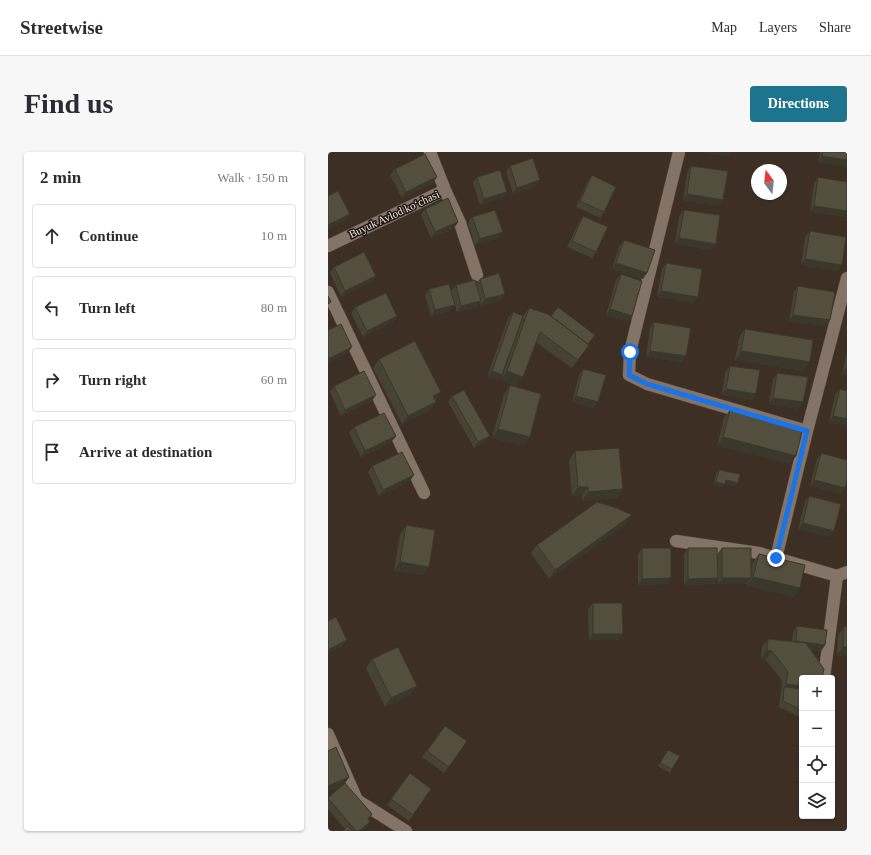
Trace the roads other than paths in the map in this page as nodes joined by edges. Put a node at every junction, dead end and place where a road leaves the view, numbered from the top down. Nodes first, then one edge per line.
1 (430, 152) edge
2 (679, 152) edge
3 (445, 190) junction
4 (328, 246) edge
5 (477, 275) dead end
6 (847, 278) edge
7 (328, 292) edge
8 (807, 431) junction
9 (424, 493) dead end
10 (676, 541) dead end
11 (776, 558) junction
12 (842, 574) edge
13 (825, 675) edge
14 (328, 734) edge
15 (406, 831) edge

1 - 3 street, Buyuk Avlod koʻchasi
2 - 8 street
3 - 4 street, Buyuk Avlod koʻchasi
3 - 5 street
6 - 8 street
7 - 9 street
8 - 11 street
10 - 11 street
11 - 12 street
12 - 13 street
14 - 15 street

